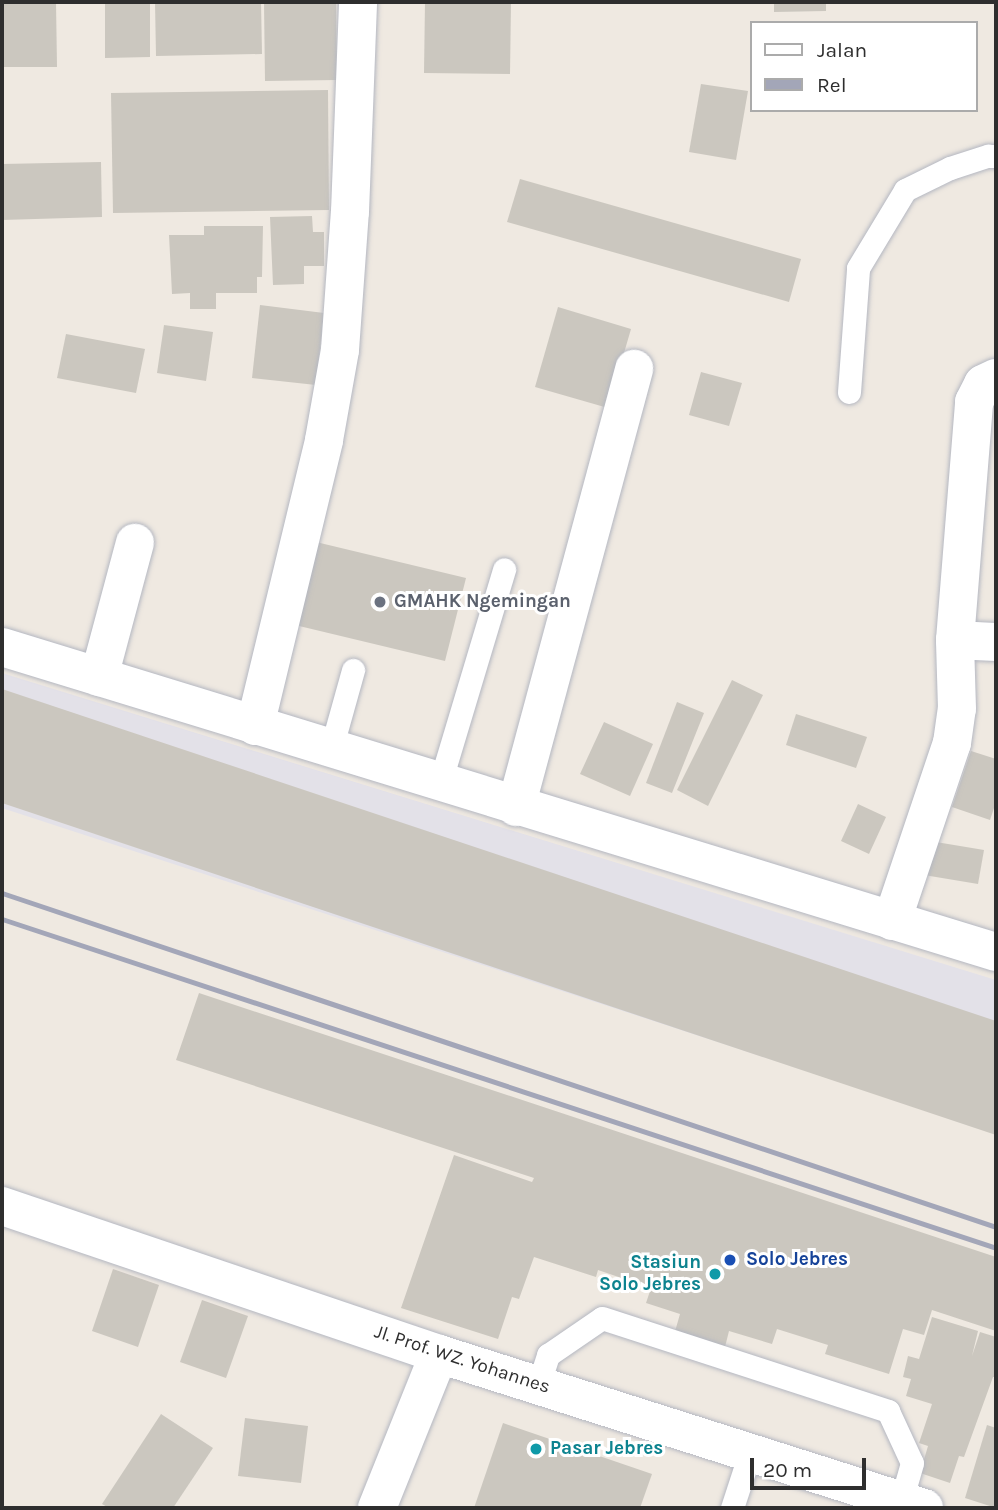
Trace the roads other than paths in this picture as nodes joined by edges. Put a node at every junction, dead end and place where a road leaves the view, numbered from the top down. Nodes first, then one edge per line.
1 (358, 2) edge
2 (996, 156) edge
3 (634, 369) dead end
4 (996, 378) edge
5 (849, 392) dead end
6 (135, 544) dead end
7 (504, 569) dead end
8 (955, 640) junction
9 (996, 642) edge
10 (2, 647) edge
11 (353, 670) dead end
12 (99, 677) junction
13 (255, 726) junction
14 (331, 749) junction
15 (440, 783) junction
16 (516, 807) junction
17 (892, 921) junction
18 (996, 952) edge
19 (2, 1206) edge
20 (439, 1354) junction
21 (538, 1385) junction
22 (750, 1453) junction
23 (913, 1504) edge
24 (377, 1508) edge
25 (732, 1508) edge

1 - 13 street
2 - 5 lane
3 - 16 street
4 - 8 street
6 - 12 street
7 - 15 lane
8 - 9 street
8 - 17 street
10 - 12 street
11 - 14 lane
12 - 13 street
13 - 14 street
14 - 15 street
15 - 16 street
16 - 17 street
17 - 18 street
19 - 20 street, Jl. Prof. WZ. Yohannes
20 - 21 street, Jl. Prof. WZ. Yohannes
20 - 24 street
21 - 22 street, Jl. Prof. WZ. Yohannes
21 - 23 lane
22 - 23 street, Jl. Prof. WZ. Yohannes
22 - 25 lane

